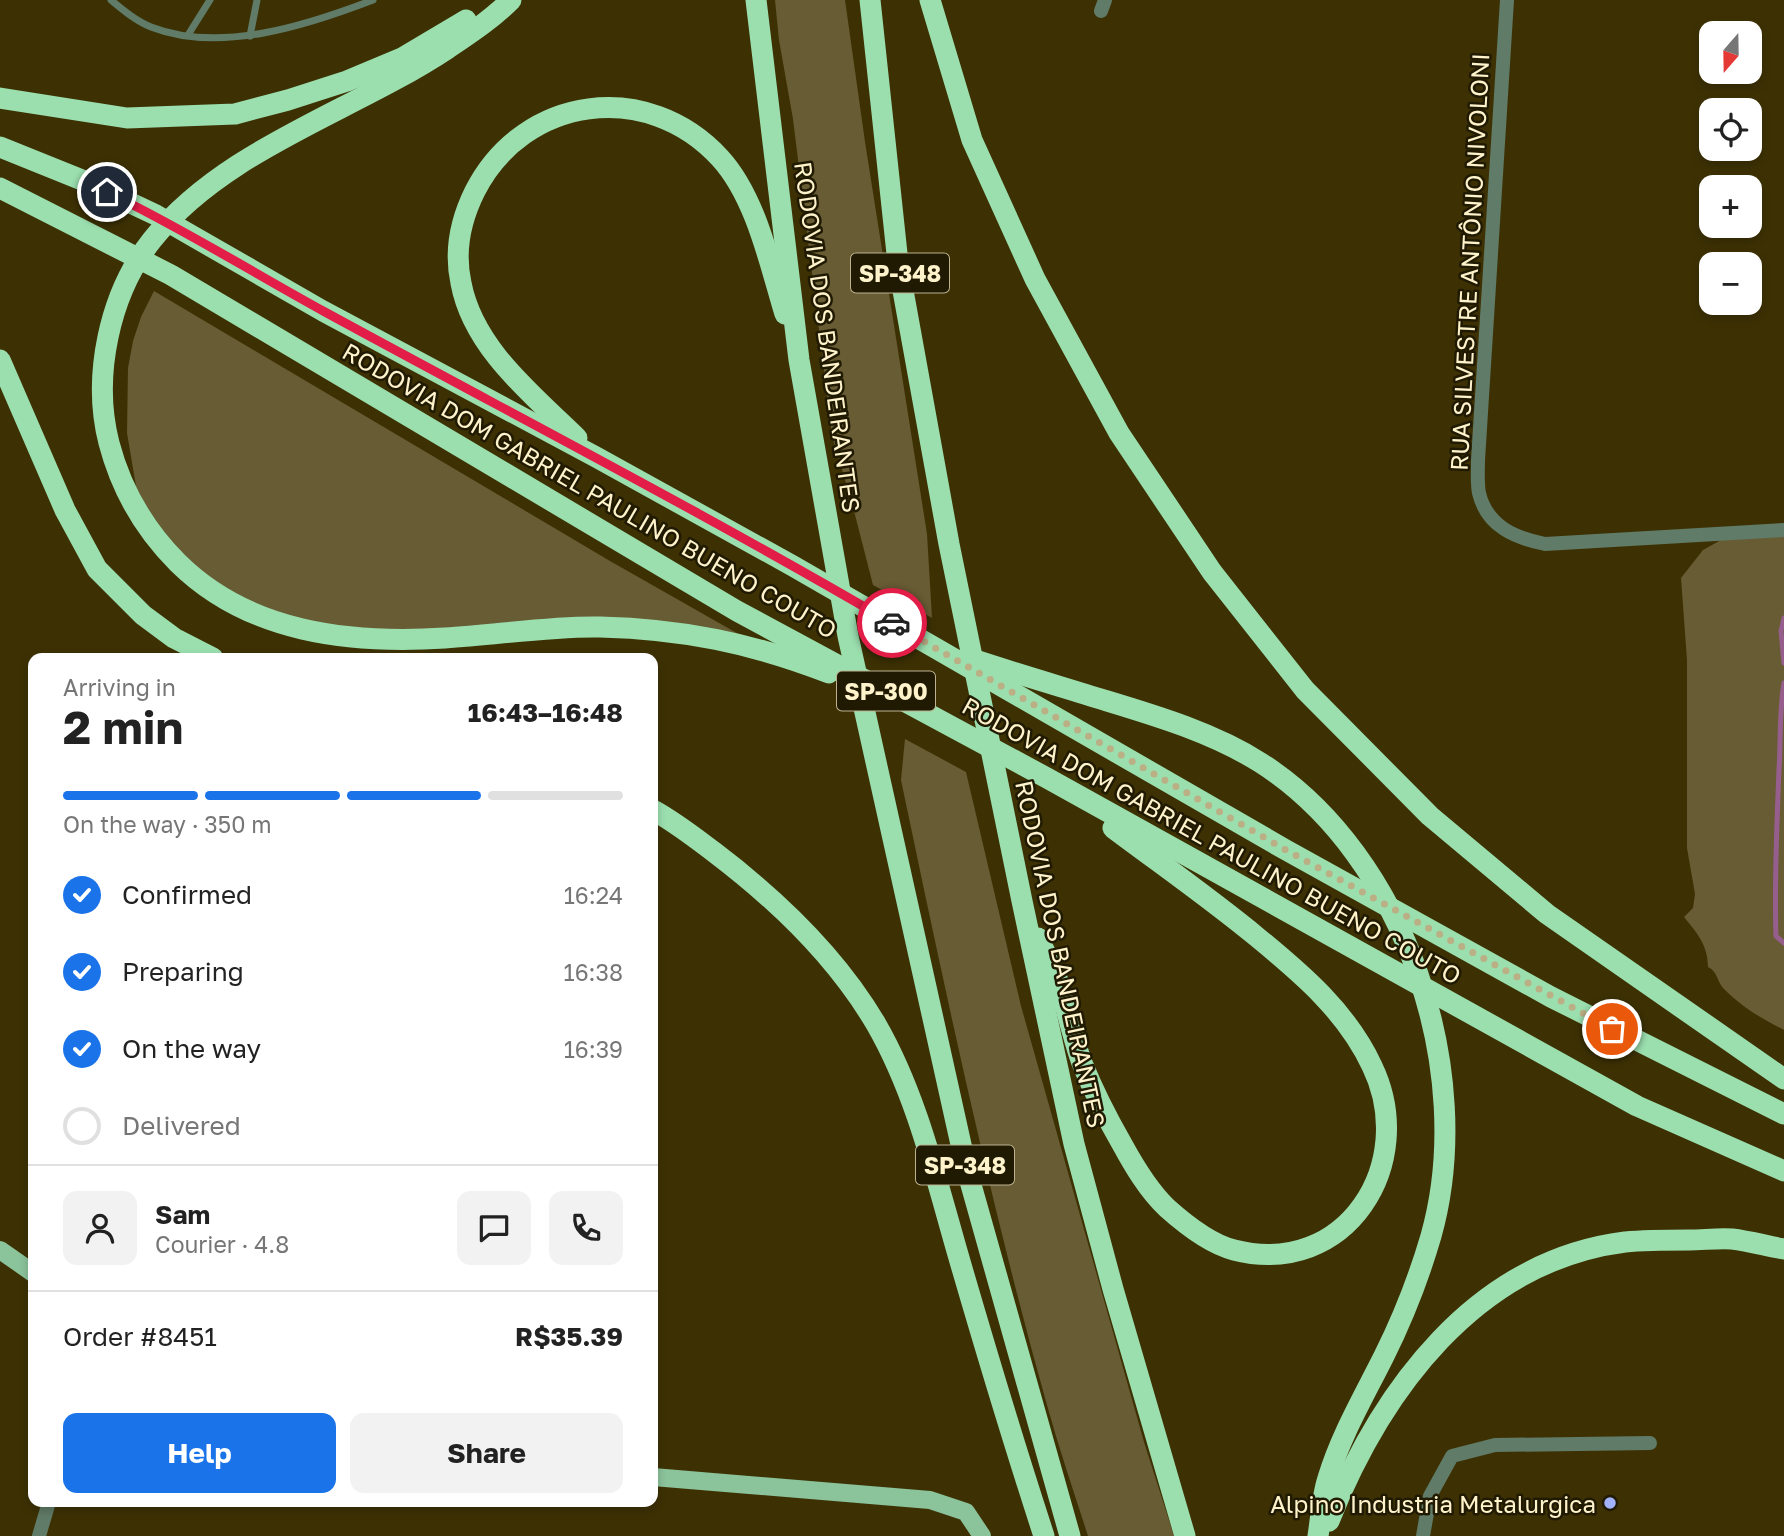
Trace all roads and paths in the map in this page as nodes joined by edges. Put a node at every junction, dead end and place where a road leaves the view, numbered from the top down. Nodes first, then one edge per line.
1 (111, 0) edge
2 (210, 0) edge
3 (257, 0) edge
4 (373, 0) edge
5 (497, 0) edge
6 (511, 0) edge
7 (757, 0) edge
8 (870, 0) edge
9 (930, 0) edge
10 (1507, 0) edge
11 (188, 35) junction
12 (250, 36) junction
13 (0, 98) edge
14 (0, 147) edge
15 (0, 188) edge
16 (0, 360) edge
17 (799, 360) junction
18 (596, 457) junction
19 (1784, 530) edge
20 (930, 646) junction
21 (203, 653) edge
22 (919, 709) junction
23 (1047, 779) junction
24 (658, 813) edge
25 (1022, 901) junction
26 (1784, 1079) edge
27 (1784, 1114) edge
28 (1784, 1171) edge
29 (1784, 1249) edge
30 (7, 1256) edge
31 (28, 1270) edge
32 (28, 1280) edge
33 (1650, 1443) dead end
34 (658, 1477) edge
35 (48, 1507) edge
36 (39, 1536) edge
37 (982, 1536) edge
38 (1044, 1536) edge
39 (1070, 1536) edge
40 (1185, 1536) edge
41 (1318, 1536) edge
42 (1323, 1536) edge
43 (1423, 1536) edge

1 - 11 lane
2 - 11 lane
3 - 12 lane
4 - 12 lane
5 - 13 highway
6 - 22 highway
7 - 17 highway, RODOVIA DOS BANDEIRANTES / SP-348
8 - 25 highway, RODOVIA DOS BANDEIRANTES / SP-348
9 - 26 highway
10 - 19 street, RUA SILVESTRE ANTÔNIO NIVOLONI
11 - 12 lane
14 - 18 highway, RODOVIA DOM GABRIEL PAULINO BUENO COUTO / SP-300
15 - 22 highway, RODOVIA DOM GABRIEL PAULINO BUENO COUTO / SP-300
16 - 21 highway
17 - 18 highway
17 - 39 highway, RODOVIA DOS BANDEIRANTES / SP-348
18 - 20 highway, RODOVIA DOM GABRIEL PAULINO BUENO COUTO / SP-300
20 - 27 highway, RODOVIA DOM GABRIEL PAULINO BUENO COUTO / SP-300
20 - 41 highway
22 - 23 highway, RODOVIA DOM GABRIEL PAULINO BUENO COUTO / SP-300
23 - 25 highway
23 - 28 highway, RODOVIA DOM GABRIEL PAULINO BUENO COUTO / SP-300
24 - 38 highway
25 - 40 highway, RODOVIA DOS BANDEIRANTES / SP-348
29 - 42 highway
30 - 31 main road
30 - 32 main road
33 - 43 street
34 - 37 main road
35 - 36 street

